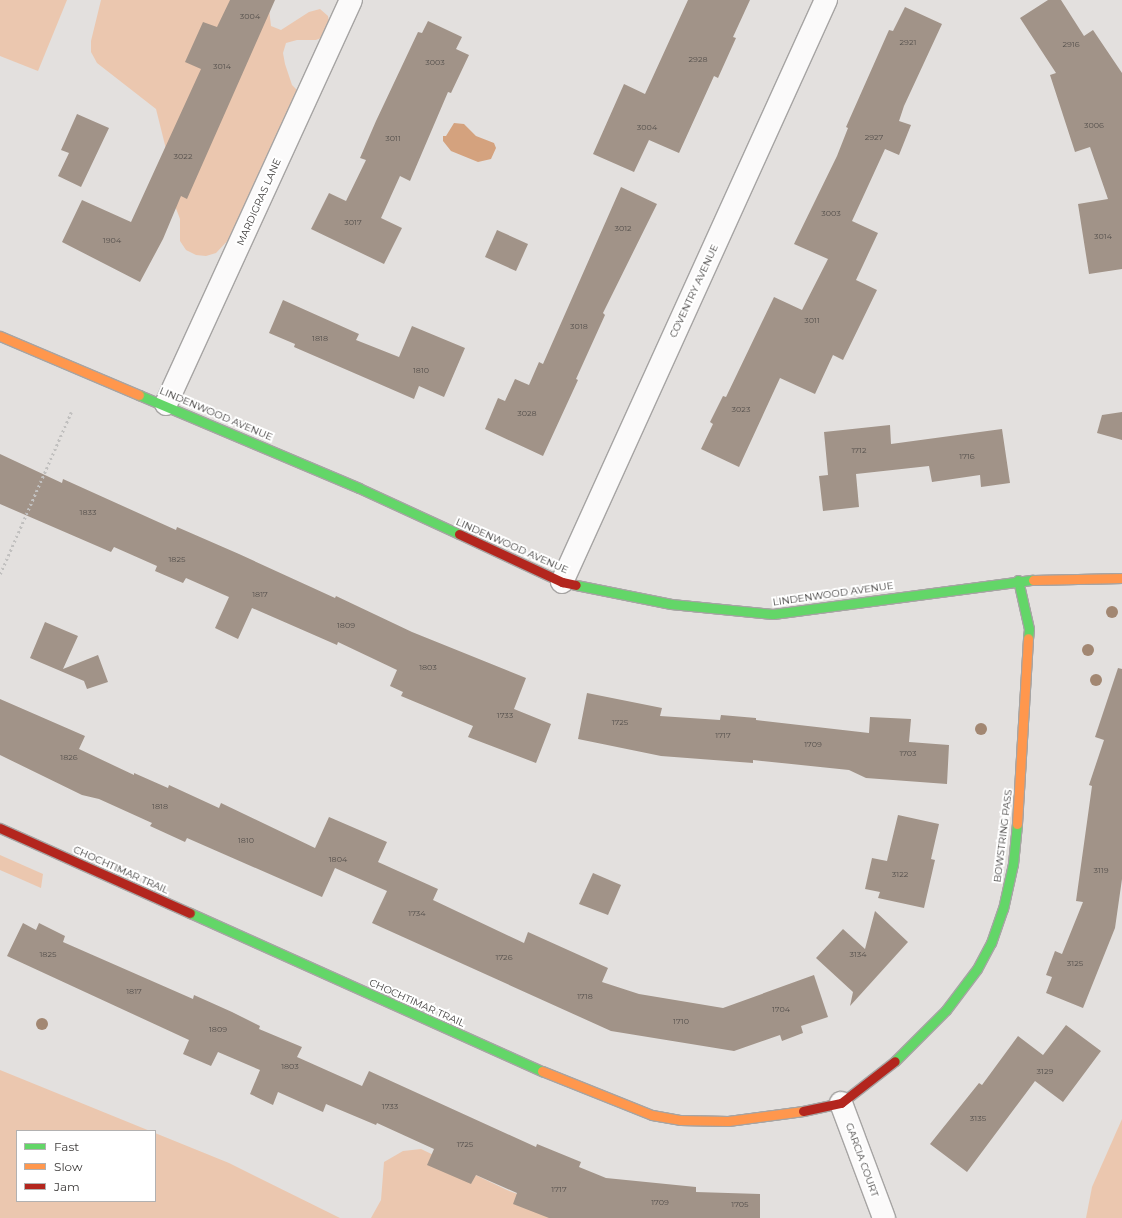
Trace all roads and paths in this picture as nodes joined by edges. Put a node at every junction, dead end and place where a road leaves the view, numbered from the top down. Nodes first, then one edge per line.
1 (351, 0) edge
2 (826, 0) edge
3 (0, 336) edge
4 (166, 404) junction
5 (71, 412) dead end
6 (0, 574) edge
7 (1122, 578) edge
8 (1018, 580) junction
9 (562, 582) junction
10 (0, 828) edge
11 (841, 1103) junction
12 (884, 1218) edge

1 - 4 street, MARDIGRAS LANE
2 - 9 street, COVENTRY AVENUE
3 - 4 street, LINDENWOOD AVENUE
4 - 9 street, LINDENWOOD AVENUE
5 - 6 path
7 - 8 street, LINDENWOOD AVENUE
8 - 9 street, LINDENWOOD AVENUE
8 - 11 street, BOWSTRING PASS
10 - 11 street, CHOCHTIMAR TRAIL
11 - 12 street, GARCIA COURT

